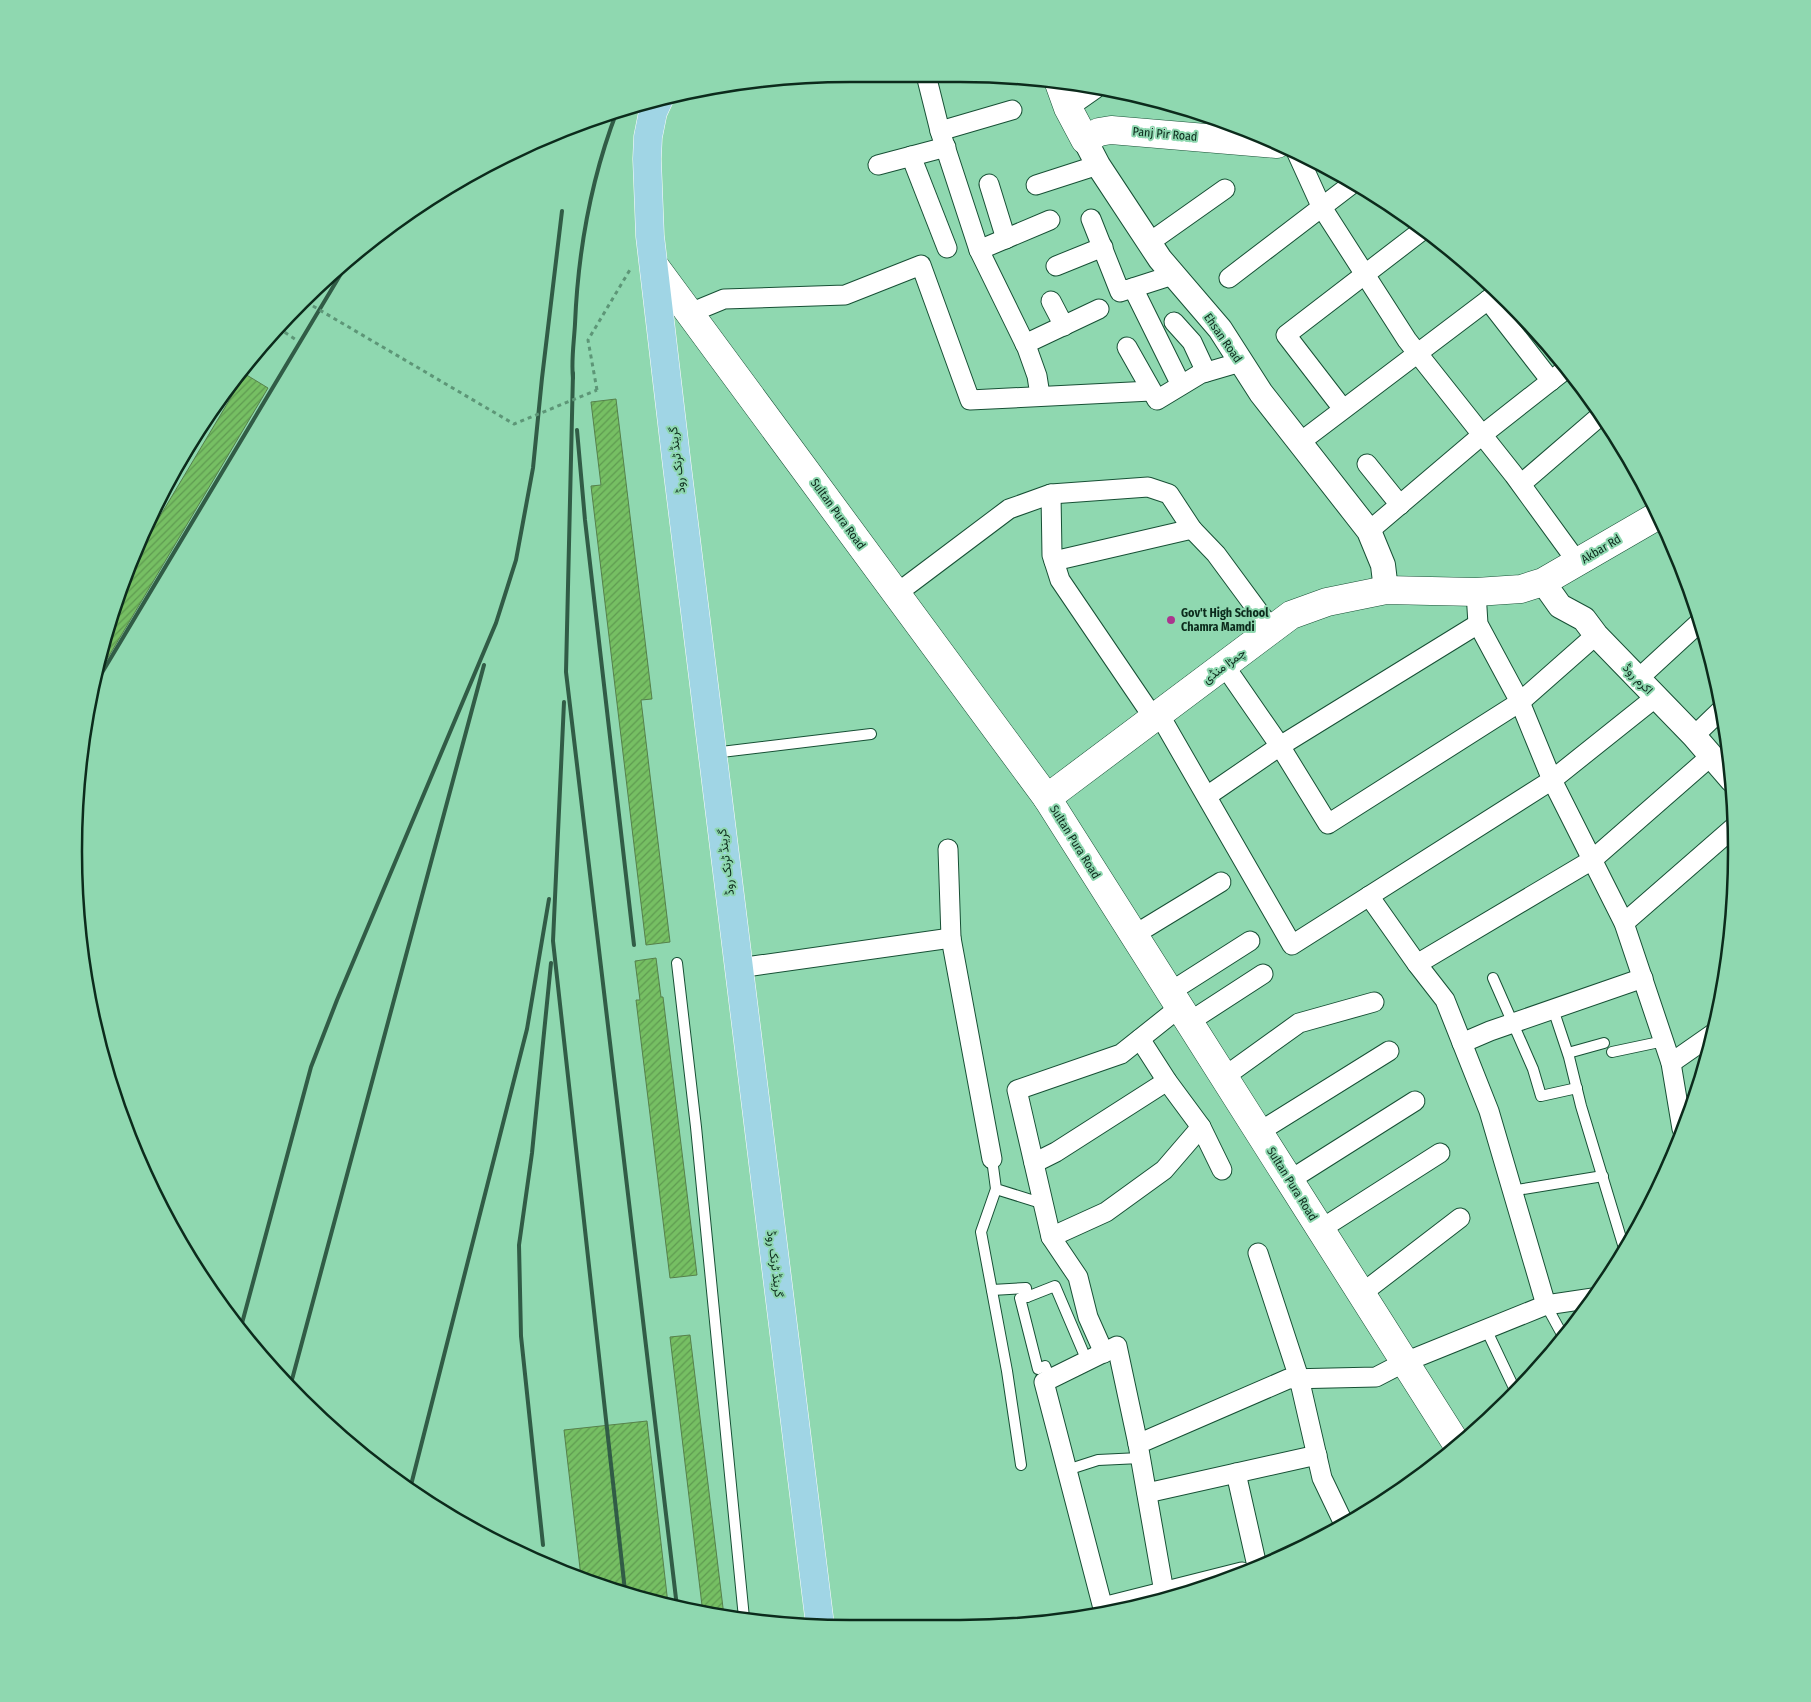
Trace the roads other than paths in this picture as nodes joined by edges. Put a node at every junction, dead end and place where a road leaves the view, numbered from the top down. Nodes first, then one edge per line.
1 (928, 82) edge
2 (1080, 92) edge
3 (1064, 96) edge
4 (655, 108) edge
5 (1012, 110) dead end
6 (943, 139) junction
7 (1085, 140) junction
8 (1257, 142) edge
9 (911, 156) junction
10 (1301, 163) edge
11 (878, 165) dead end
12 (1098, 165) junction
13 (989, 184) dead end
14 (1036, 185) dead end
15 (1347, 187) edge
16 (1225, 189) dead end
17 (1321, 206) junction
18 (1091, 219) dead end
19 (1050, 220) dead end
20 (1418, 234) edge
21 (1006, 239) junction
22 (1150, 242) junction
23 (947, 248) dead end
24 (1103, 248) junction
25 (979, 250) junction
26 (654, 265) junction
27 (1056, 266) dead end
28 (1173, 274) junction
29 (1365, 274) junction
30 (1229, 278) dead end
31 (1133, 288) junction
32 (1492, 296) edge
33 (1495, 300) edge
34 (1051, 301) dead end
35 (1099, 309) dead end
36 (690, 313) junction
37 (1174, 322) dead end
38 (1064, 326) junction
39 (1025, 344) junction
40 (1127, 347) dead end
41 (1417, 353) junction
42 (1241, 362) junction
43 (1206, 372) junction
44 (1561, 372) edge
45 (1551, 380) junction
46 (1181, 386) junction
47 (1151, 391) junction
48 (1040, 395) junction
49 (1344, 409) junction
50 (1596, 420) edge
51 (1482, 435) junction
52 (1299, 443) junction
53 (1367, 464) dead end
54 (1521, 484) junction
55 (1051, 494) junction
56 (1400, 505) junction
57 (1653, 519) edge
58 (1192, 530) junction
59 (1369, 531) junction
60 (1054, 561) junction
61 (1578, 563) junction
62 (1543, 582) junction
63 (1386, 590) junction
64 (1476, 592) junction
65 (896, 594) junction
66 (1478, 624) junction
67 (1695, 627) edge
68 (1272, 630) junction
69 (1596, 635) junction
70 (1224, 665) junction
71 (1638, 679) junction
72 (1656, 696) junction
73 (1520, 702) junction
74 (1716, 715) edge
75 (1156, 716) junction
76 (871, 734) dead end
77 (1694, 736) junction
78 (1280, 746) junction
79 (712, 753) junction
80 (1711, 756) junction
81 (1724, 771) edge
82 (1552, 780) junction
83 (1207, 796) junction
84 (1047, 798) junction
85 (1728, 833) edge
86 (948, 849) dead end
87 (1592, 860) junction
88 (1221, 882) dead end
89 (1369, 896) junction
90 (1624, 923) junction
91 (1134, 935) junction
92 (951, 938) junction
93 (1250, 941) dead end
94 (677, 963) dead end
95 (1417, 964) junction
96 (739, 968) junction
97 (1263, 974) dead end
98 (1493, 978) dead end
99 (1643, 978) junction
100 (1374, 1002) dead end
101 (1180, 1007) junction
102 (1553, 1009) junction
103 (1513, 1023) junction
104 (1140, 1039) junction
105 (1705, 1040) edge
106 (1664, 1041) junction
107 (1462, 1043) junction
108 (1604, 1043) dead end
109 (1389, 1051) dead end
110 (1612, 1052) dead end
111 (1568, 1053) junction
112 (1671, 1063) junction
113 (1224, 1077) junction
114 (1167, 1081) junction
115 (1577, 1088) junction
116 (1415, 1101) dead end
117 (1680, 1118) edge
118 (1201, 1128) junction
119 (1259, 1132) junction
120 (1440, 1153) dead end
121 (992, 1159) joint
122 (1034, 1163) junction
123 (1222, 1170) dead end
124 (1603, 1176) junction
125 (1290, 1180) junction
126 (996, 1189) junction
127 (1512, 1191) junction
128 (1044, 1204) junction
129 (1460, 1218) dead end
130 (1320, 1229) junction
131 (1051, 1237) junction
132 (1622, 1241) edge
133 (1258, 1253) dead end
134 (992, 1290) junction
135 (1362, 1294) junction
136 (1027, 1297) junction
137 (1584, 1299) edge
138 (1546, 1305) junction
139 (1486, 1330) junction
140 (1560, 1331) edge
141 (1104, 1353) junction
142 (1086, 1361) junction
143 (1405, 1362) junction
144 (1299, 1378) junction
145 (1050, 1379) junction
146 (1512, 1384) edge
147 (1454, 1440) edge
148 (1139, 1451) junction
149 (1317, 1455) junction
150 (1021, 1465) dead end
151 (1067, 1470) junction
152 (1236, 1473) junction
153 (1147, 1493) junction
154 (1341, 1518) edge
155 (1256, 1560) edge
156 (1164, 1592) edge
157 (1149, 1595) edge
158 (1102, 1606) edge
159 (1103, 1606) edge
160 (743, 1612) edge
161 (819, 1619) edge

1 - 6 street
2 - 3 street
3 - 7 main road, Ehsan Road
4 - 26 main road, گرینڈ ٹرنک روڈ
5 - 6 street
6 - 9 street
6 - 25 street
7 - 8 main road, Panj Pir Road
7 - 12 street, Ehsan Road
9 - 11 street
9 - 23 street
10 - 17 street
12 - 14 street
12 - 22 street, Ehsan Road
13 - 21 street
15 - 17 street
16 - 22 street
17 - 29 street
17 - 30 street
18 - 24 street
19 - 21 street
20 - 29 street
21 - 25 street
22 - 28 street, Ehsan Road
24 - 27 street
24 - 31 street
25 - 39 street
26 - 36 main road, Sultan Pura Road
26 - 79 main road, گرینڈ ٹرنک روڈ
28 - 31 street
28 - 42 street, Ehsan Road
29 - 41 street
29 - 49 street
31 - 46 street
32 - 41 street
33 - 45 street
34 - 38 street
35 - 38 street
36 - 48 street
36 - 65 main road, Sultan Pura Road
37 - 43 street
38 - 39 street
39 - 48 street
40 - 47 street
41 - 49 street
41 - 51 street
42 - 43 street
42 - 52 street, Ehsan Road
43 - 46 street
44 - 45 street
45 - 51 street
46 - 47 street
47 - 48 street
49 - 52 street
50 - 54 street
51 - 54 street
51 - 56 street
52 - 59 street, Ehsan Road
53 - 56 street
54 - 61 street
55 - 58 street
55 - 60 street
55 - 65 street
56 - 59 street
57 - 61 main road, Akbar Rd
58 - 60 street
58 - 68 street
59 - 63 street, Ehsan Road
60 - 75 street
61 - 62 main road, Akbar Rd
62 - 64 main road, چمڑا منڈی
62 - 69 street, اکرم روڈ
63 - 64 main road, چمڑا منڈی
63 - 68 main road, چمڑا منڈی
64 - 66 street
65 - 84 main road, Sultan Pura Road
66 - 73 street
66 - 78 street
67 - 71 street
68 - 70 main road, چمڑا منڈی
69 - 71 street, اکرم روڈ
69 - 73 street
70 - 75 main road, چمڑا منڈی
70 - 78 street
71 - 72 street, اکرم روڈ
72 - 77 street, اکرم روڈ
72 - 82 street
73 - 78 street
73 - 82 street
74 - 77 street
75 - 83 street
75 - 84 main road, چمڑا منڈی
76 - 79 lane
77 - 80 street, اکرم روڈ
78 - 83 street
79 - 96 main road, گرینڈ ٹرنک روڈ
80 - 81 street, اکرم روڈ
80 - 87 street
82 - 87 street
82 - 89 street
83 - 89 street
84 - 91 main road, Sultan Pura Road
85 - 90 street
86 - 92 street
87 - 90 street
87 - 95 street
88 - 91 street
89 - 95 street
90 - 99 street
91 - 101 main road, Sultan Pura Road
92 - 96 street
92 - 121 street
93 - 101 street
94 - 160 lane
95 - 107 street
96 - 161 main road, گرینڈ ٹرنک روڈ
97 - 101 street
98 - 103 lane
99 - 102 street
99 - 106 street
100 - 113 street
101 - 104 street
101 - 113 main road, Sultan Pura Road
102 - 103 street
102 - 111 lane
103 - 107 street
103 - 115 lane
104 - 114 street
104 - 122 street
105 - 112 street
106 - 110 lane
106 - 112 street
107 - 127 street
108 - 111 lane
109 - 119 street
111 - 115 lane
112 - 117 street
113 - 119 main road, Sultan Pura Road
114 - 118 street
114 - 122 street
115 - 124 lane
116 - 125 street
118 - 123 street
118 - 131 street
119 - 125 main road, Sultan Pura Road
120 - 130 street
121 - 126 lane
122 - 128 street
124 - 127 lane
124 - 132 lane
125 - 130 main road, Sultan Pura Road
126 - 128 lane
126 - 134 lane
127 - 138 street
128 - 131 street
129 - 135 street
130 - 135 main road, Sultan Pura Road
131 - 141 street
133 - 144 street
134 - 136 lane
134 - 150 lane
135 - 143 main road, Sultan Pura Road
136 - 142 lane
136 - 145 lane
137 - 138 street
138 - 139 street
138 - 140 lane
139 - 143 street
139 - 146 lane
141 - 142 street
141 - 148 street
142 - 145 street
143 - 144 street
143 - 147 main road, Sultan Pura Road
144 - 148 street
144 - 149 street
145 - 151 street
148 - 151 lane
148 - 153 street
149 - 152 street
149 - 154 street
151 - 158 street
152 - 153 street
152 - 155 street
153 - 156 street
157 - 159 street

